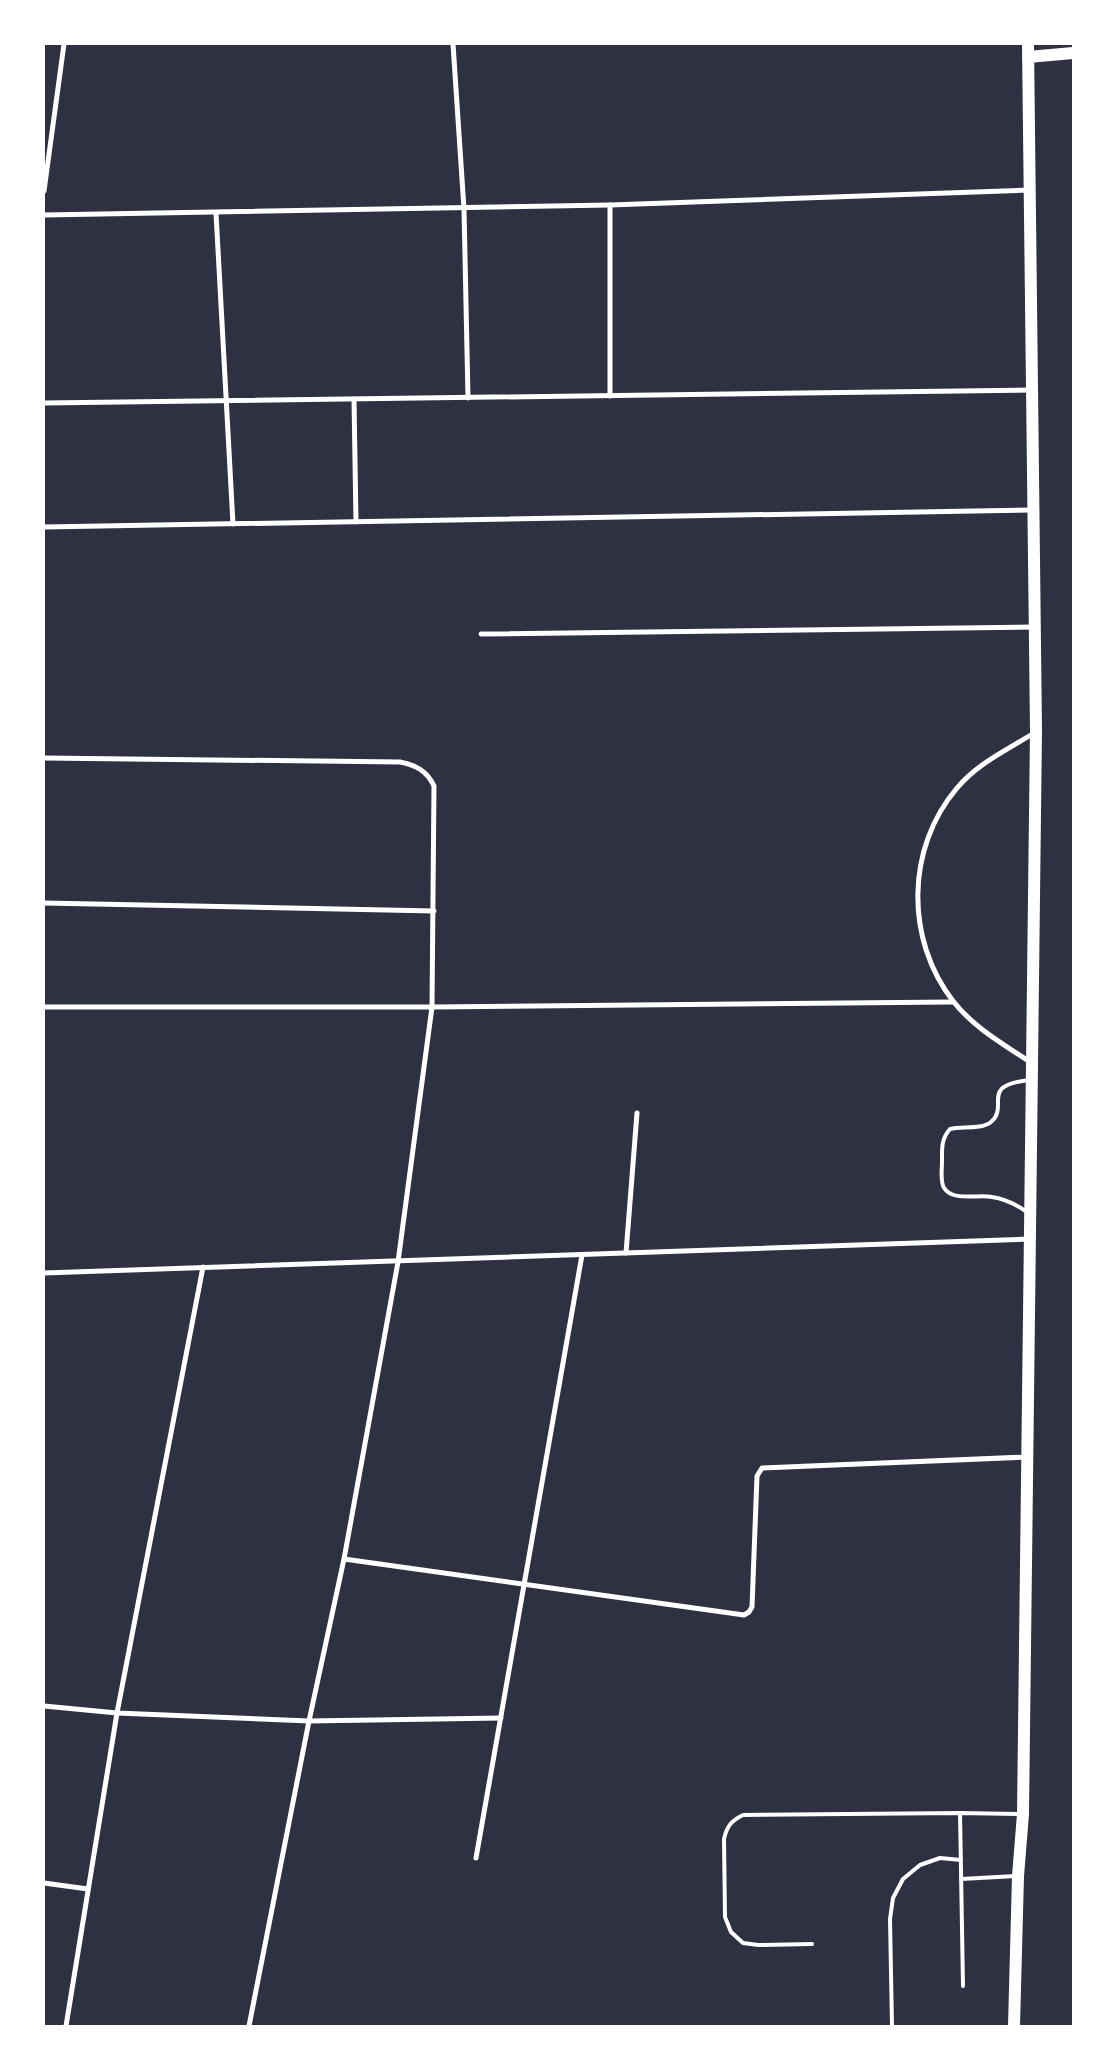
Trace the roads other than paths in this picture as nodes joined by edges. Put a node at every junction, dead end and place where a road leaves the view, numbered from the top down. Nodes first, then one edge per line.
1 (64, 44) edge
2 (453, 44) edge
3 (1028, 50) edge
4 (1073, 54) edge
5 (1030, 190) junction
6 (44, 191) edge
7 (610, 205) junction
8 (464, 209) junction
9 (216, 212) junction
10 (44, 214) edge
11 (1033, 390) junction
12 (610, 396) junction
13 (468, 398) junction
14 (354, 399) junction
15 (226, 401) junction
16 (44, 403) edge
17 (1034, 510) junction
18 (356, 522) junction
19 (233, 524) junction
20 (44, 527) edge
21 (1036, 627) junction
22 (481, 634) dead end
23 (1036, 731) junction
24 (44, 758) edge
25 (44, 903) edge
26 (434, 910) junction
27 (953, 1002) junction
28 (44, 1007) edge
29 (432, 1007) junction
30 (1032, 1063) junction
31 (1032, 1080) junction
32 (637, 1112) dead end
33 (1030, 1215) junction
34 (1030, 1239) junction
35 (626, 1254) junction
36 (582, 1255) junction
37 (398, 1262) junction
38 (203, 1267) junction
39 (44, 1273) edge
40 (1028, 1457) junction
41 (344, 1560) junction
42 (524, 1584) junction
43 (44, 1706) edge
44 (117, 1712) junction
45 (500, 1718) junction
46 (309, 1721) junction
47 (960, 1813) junction
48 (1023, 1814) junction
49 (476, 1858) dead end
50 (961, 1860) junction
51 (1018, 1876) junction
52 (961, 1879) junction
53 (44, 1883) edge
54 (88, 1889) junction
55 (812, 1944) dead end
56 (963, 1986) dead end
57 (66, 2026) edge
58 (249, 2026) edge
59 (892, 2026) edge
60 (1014, 2026) edge

1 - 6 street
2 - 8 street
3 - 4 main road
3 - 5 main road
5 - 7 street
5 - 11 main road
7 - 8 street
7 - 12 street
8 - 9 street
8 - 13 street
9 - 10 street
9 - 15 street
11 - 12 street
11 - 17 main road
12 - 13 street
13 - 14 street
14 - 15 street
14 - 18 street
15 - 16 street
15 - 19 street
17 - 18 street
17 - 21 main road
18 - 19 street
19 - 20 street
21 - 22 street
21 - 23 main road
23 - 27 street
23 - 30 main road
24 - 26 street
25 - 26 street
26 - 29 street
27 - 29 street
27 - 30 street
28 - 29 street
29 - 37 street
30 - 31 main road
31 - 33 main road
31 - 33 lane
32 - 35 street
33 - 34 main road
34 - 35 street
34 - 40 main road
35 - 36 street
36 - 37 street
36 - 42 street
37 - 38 street
37 - 41 street
38 - 39 street
38 - 44 street
40 - 42 street
40 - 48 main road
41 - 42 street
41 - 46 street
42 - 45 street
43 - 44 street
44 - 46 street
44 - 54 street
45 - 46 street
45 - 49 street
46 - 58 street
47 - 48 lane
47 - 50 lane
47 - 55 lane
48 - 51 main road
50 - 52 lane
50 - 59 lane
51 - 52 lane
51 - 60 main road
52 - 56 lane
53 - 54 street
54 - 57 street

